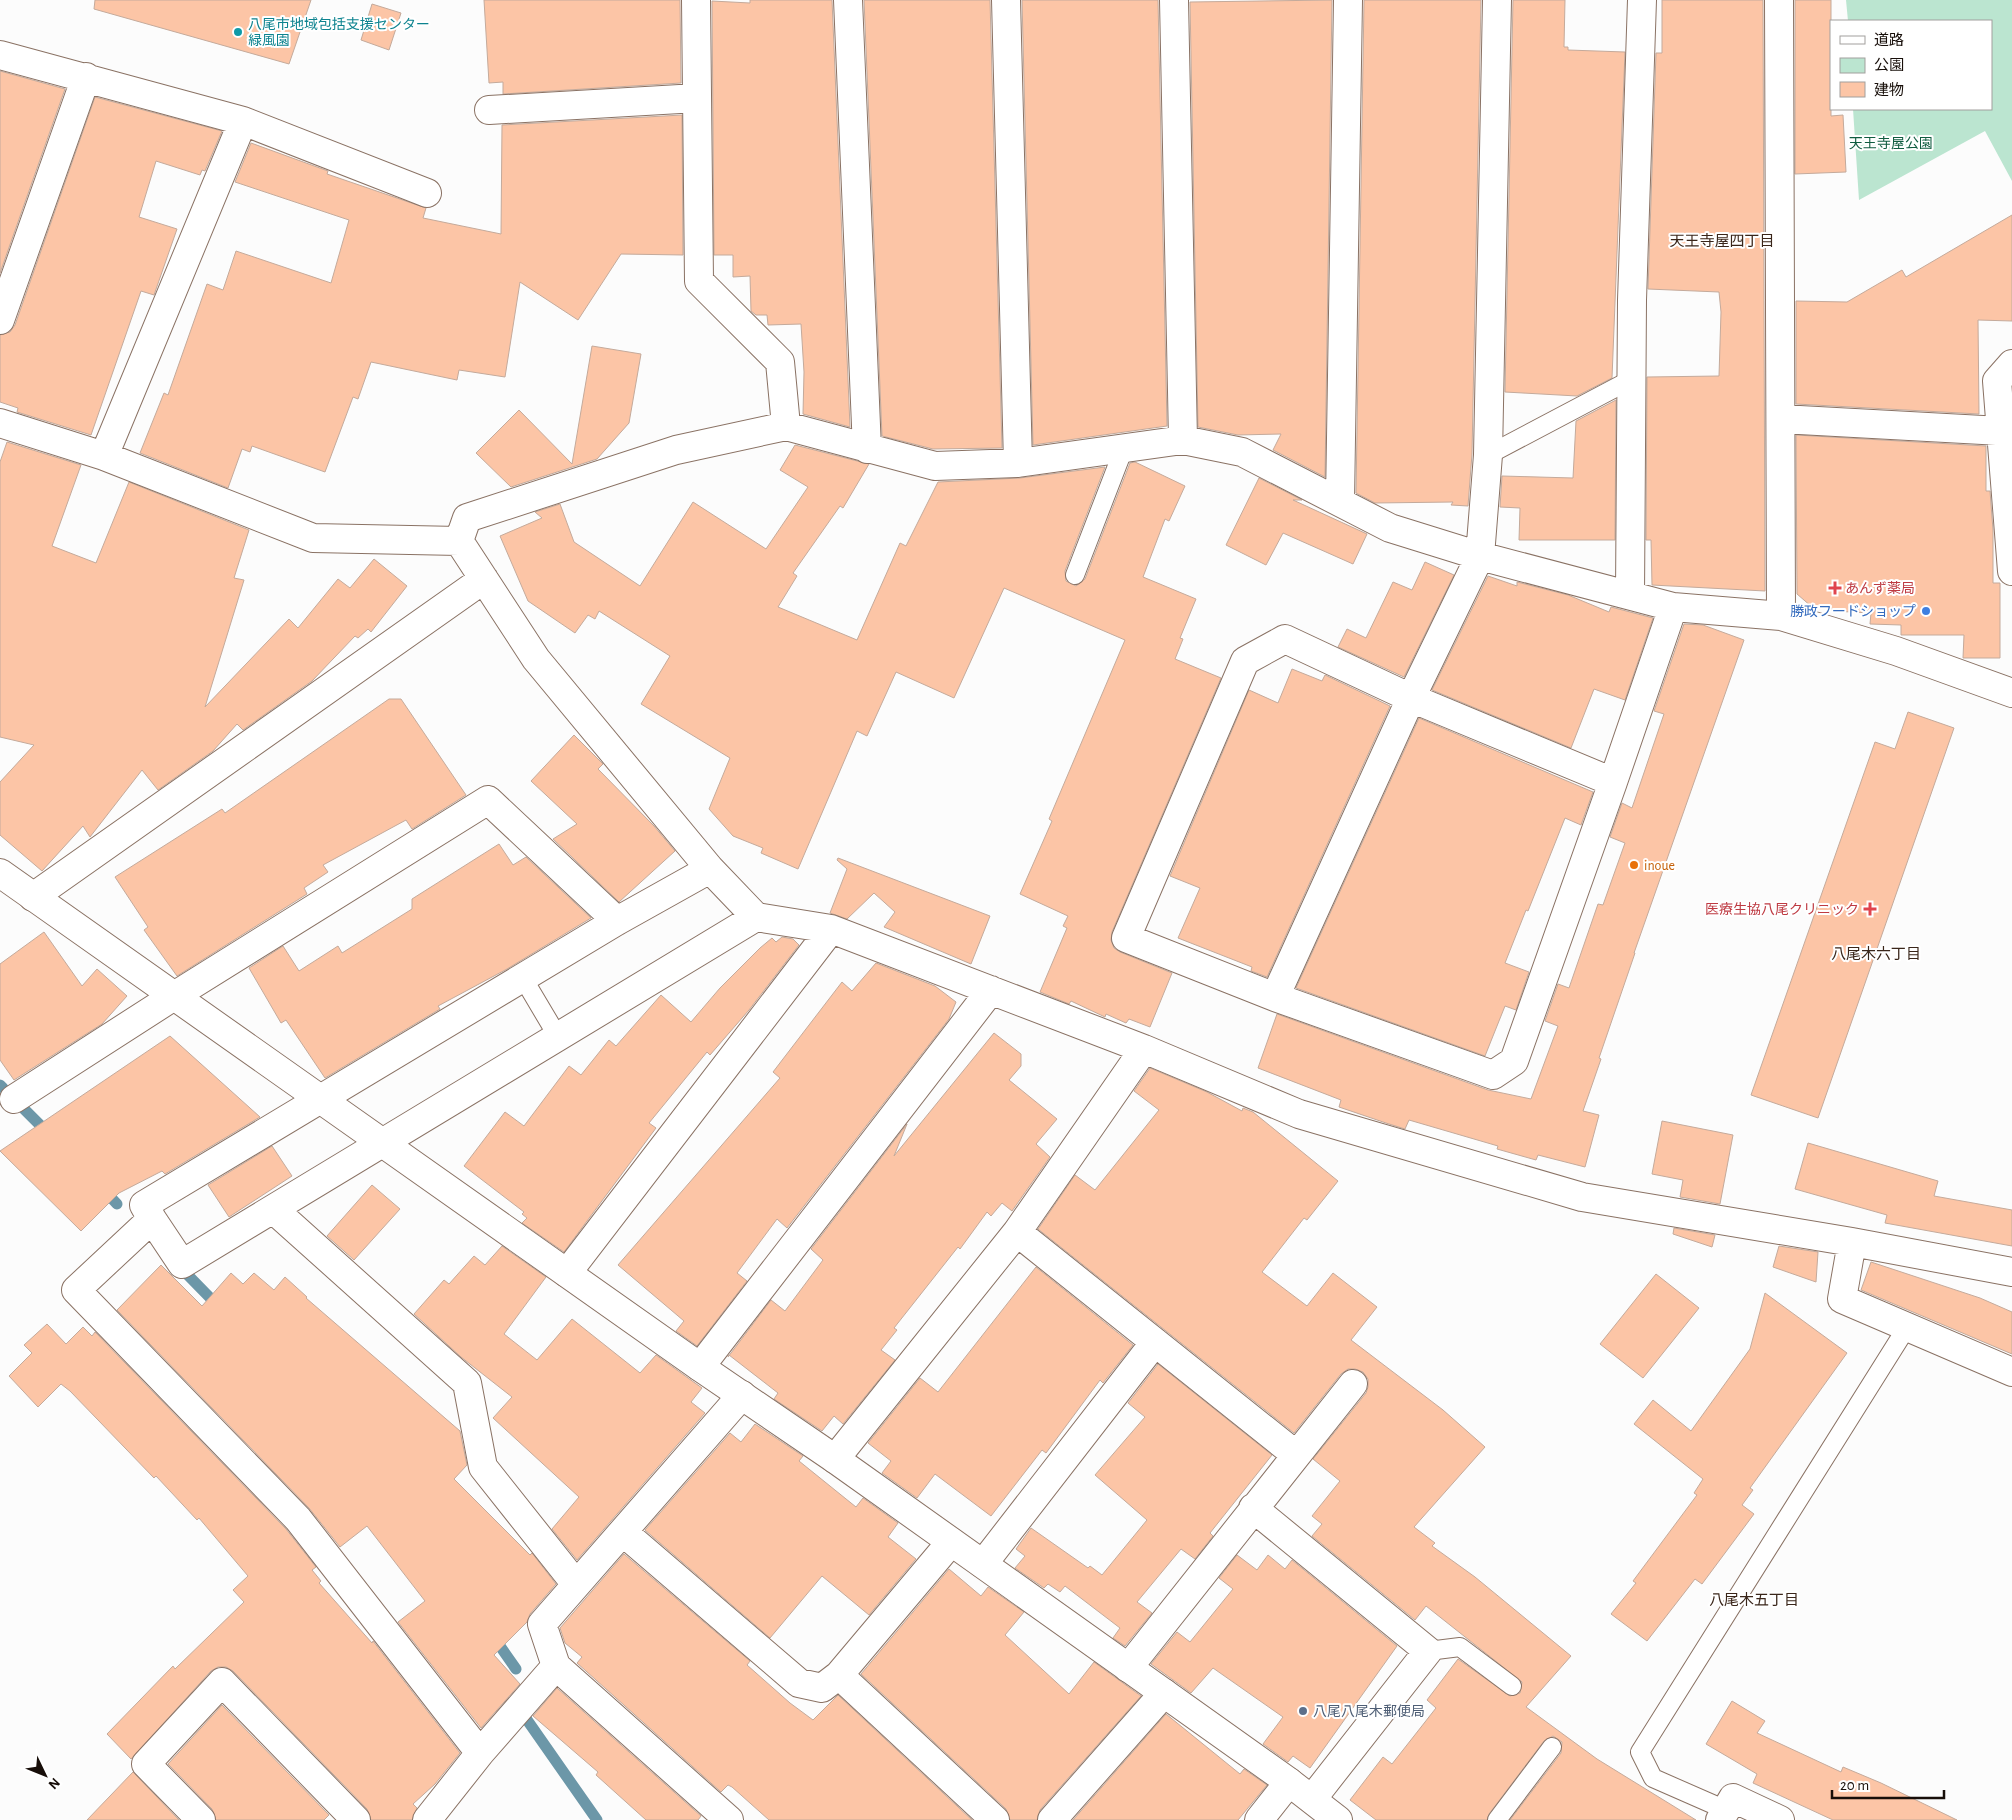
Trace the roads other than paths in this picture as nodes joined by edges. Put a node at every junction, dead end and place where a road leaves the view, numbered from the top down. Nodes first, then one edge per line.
1 (696, 0) edge
2 (848, 0) edge
3 (1006, 0) edge
4 (1174, 0) edge
5 (1348, 0) edge
6 (1497, 0) edge
7 (1642, 0) edge
8 (1779, 0) edge
9 (0, 55) edge
10 (86, 77) junction
11 (697, 98) junction
12 (489, 110) dead end
13 (243, 121) junction
14 (427, 193) dead end
15 (0, 320) edge
16 (2012, 364) edge
17 (1632, 379) junction
18 (1780, 419) junction
19 (0, 423) edge
20 (786, 426) junction
21 (2000, 431) junction
22 (1183, 440) junction
23 (1124, 448) junction
24 (866, 449) junction
25 (1488, 455) junction
26 (104, 456) junction
27 (1018, 464) junction
28 (1340, 501) junction
29 (459, 542) junction
30 (1480, 556) junction
31 (2012, 571) edge
32 (1075, 575) dead end
33 (484, 579) junction
34 (1630, 595) junction
35 (1673, 607) junction
36 (1781, 616) junction
37 (2012, 692) edge
38 (1411, 698) junction
39 (1613, 782) junction
40 (710, 869) junction
41 (0, 873) edge
42 (33, 897) junction
43 (756, 917) junction
44 (617, 921) junction
45 (832, 929) junction
46 (522, 978) junction
47 (991, 990) junction
48 (174, 996) junction
49 (1275, 997) junction
50 (558, 1036) junction
51 (1144, 1049) junction
52 (14, 1099) dead end
53 (321, 1099) junction
54 (382, 1143) junction
55 (272, 1209) junction
56 (152, 1219) junction
57 (1017, 1232) junction
58 (1852, 1242) junction
59 (2012, 1272) edge
60 (566, 1273) junction
61 (1907, 1327) junction
62 (1155, 1342) junction
63 (700, 1367) junction
64 (2012, 1372) edge
65 (1353, 1384) dead end
66 (742, 1396) junction
67 (1295, 1454) junction
68 (835, 1459) junction
69 (1253, 1508) junction
70 (624, 1532) junction
71 (951, 1542) junction
72 (983, 1564) junction
73 (575, 1584) junction
74 (1428, 1652) junction
75 (556, 1666) junction
76 (1128, 1668) junction
77 (839, 1675) junction
78 (1512, 1686) dead end
79 (1164, 1693) junction
80 (1552, 1747) dead end
81 (480, 1753) junction
82 (1289, 1782) junction
83 (1312, 1799) junction
84 (1723, 1815) edge
85 (201, 1820) edge
86 (356, 1820) edge
87 (427, 1820) edge
88 (730, 1820) edge
89 (996, 1820) edge
90 (1052, 1820) edge
91 (1259, 1820) edge
92 (1338, 1820) edge
93 (1498, 1820) edge
94 (1780, 1820) edge

1 - 11 street
2 - 24 street
3 - 27 street
4 - 22 street
5 - 28 street
6 - 25 street
7 - 17 street
8 - 18 street
9 - 10 street
10 - 13 street
10 - 15 street
11 - 12 street
11 - 20 street
13 - 14 street
13 - 26 street
16 - 21 street
17 - 25 lane
17 - 34 street
18 - 21 street
18 - 36 street
19 - 26 street
20 - 24 street
20 - 29 street
21 - 31 street
22 - 23 street
22 - 28 street
23 - 27 street
23 - 32 lane
24 - 27 street
25 - 30 street
26 - 29 street
28 - 30 street
29 - 33 street
30 - 34 street
30 - 38 street
33 - 40 street
33 - 42 street
34 - 35 street
35 - 36 street
35 - 39 street
36 - 37 street
38 - 39 street
38 - 49 street
38 - 49 street
39 - 49 street
40 - 43 street
40 - 44 street
41 - 42 street
42 - 48 street
43 - 45 street
43 - 50 street
44 - 46 street
44 - 48 street
45 - 47 street
45 - 60 street
46 - 50 lane
46 - 53 street
47 - 51 street
47 - 63 street
48 - 52 street
48 - 53 street
50 - 54 street
51 - 57 street
51 - 58 street
53 - 54 street
53 - 56 street
54 - 55 street
54 - 60 street
55 - 56 street
55 - 73 street
56 - 81 street
57 - 62 street
57 - 68 street
58 - 59 street
58 - 61 street
60 - 63 street
61 - 64 street
61 - 84 lane
62 - 67 street
62 - 72 street
63 - 66 street
65 - 67 street
66 - 68 street
66 - 70 street
67 - 69 street
68 - 71 street
69 - 74 street
69 - 76 street
70 - 73 street
70 - 77 street
71 - 72 street
71 - 77 street
72 - 76 street
73 - 75 street
74 - 78 lane
74 - 83 street
75 - 81 street
75 - 88 street
76 - 79 street
77 - 89 street
79 - 82 street
79 - 90 street
80 - 93 lane
81 - 87 street
82 - 83 street
82 - 91 street
83 - 92 street
84 - 94 street
85 - 86 street

